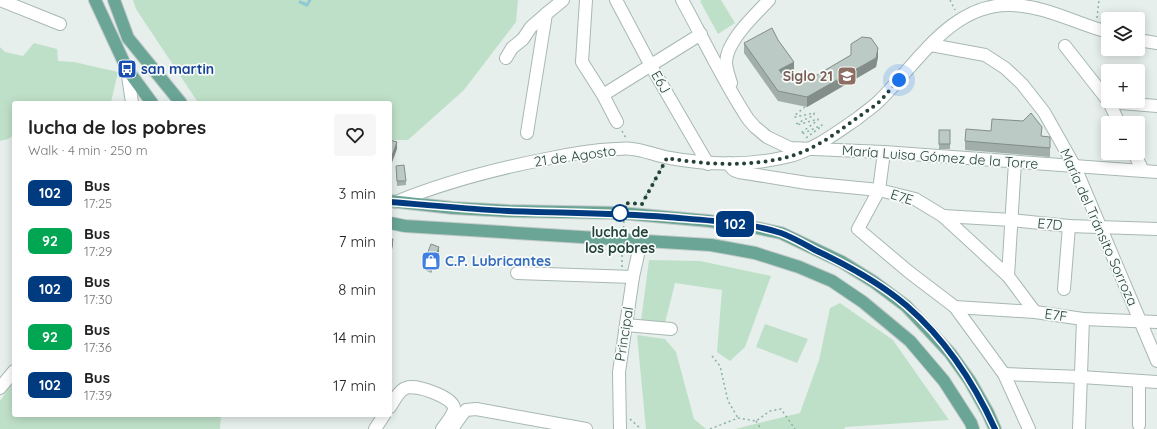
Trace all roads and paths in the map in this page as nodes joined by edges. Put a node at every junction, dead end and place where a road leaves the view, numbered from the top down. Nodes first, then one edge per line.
1 (0, 0) edge
2 (95, 0) edge
3 (114, 0) edge
4 (563, 0) edge
5 (586, 0) edge
6 (616, 0) edge
7 (682, 0) edge
8 (769, 0) edge
9 (950, 0) edge
10 (1099, 0) edge
11 (546, 14) junction
12 (960, 19) junction
13 (1101, 21) edge
14 (60, 24) dead end
15 (1101, 31) edge
16 (701, 34) junction
17 (1145, 41) edge
18 (1157, 42) edge
19 (931, 45) junction
20 (1065, 46) dead end
21 (506, 58) dead end
22 (651, 66) junction
23 (127, 69) junction
24 (1101, 92) edge
25 (603, 95) junction
26 (132, 101) edge
27 (151, 101) edge
28 (179, 101) edge
29 (737, 103) junction
30 (1145, 105) edge
31 (1157, 106) edge
32 (805, 107) dead end
33 (617, 122) joint
34 (527, 133) dead end
35 (818, 133) dead end
36 (632, 149) junction
37 (808, 149) junction
38 (884, 152) junction
39 (667, 158) junction
40 (1138, 160) edge
41 (1015, 162) junction
42 (729, 163) junction
43 (708, 164) junction
44 (1075, 166) junction
45 (1143, 171) junction
46 (1157, 172) edge
47 (879, 190) junction
48 (393, 202) edge
49 (631, 203) dead end
50 (637, 204) dead end
51 (943, 216) junction
52 (1012, 220) junction
53 (392, 223) edge
54 (1069, 226) junction
55 (1100, 227) junction
56 (1157, 229) edge
57 (641, 241) junction
58 (517, 273) dead end
59 (1008, 276) junction
60 (628, 277) junction
61 (1064, 289) dead end
62 (955, 308) junction
63 (1035, 312) junction
64 (1083, 319) junction
65 (1140, 321) junction
66 (1157, 322) edge
67 (626, 325) junction
68 (670, 330) dead end
69 (712, 356) dead end
70 (1157, 361) edge
71 (12, 373) edge
72 (1004, 374) junction
73 (1081, 377) junction
74 (1139, 381) junction
75 (1157, 382) edge
76 (0, 388) edge
77 (392, 403) edge
78 (383, 417) edge
79 (738, 418) junction
80 (756, 420) junction
81 (1139, 425) dead end
82 (375, 429) edge
83 (442, 429) edge
84 (452, 429) edge
85 (586, 429) edge
86 (620, 429) edge
87 (710, 429) edge
88 (761, 429) edge
89 (795, 429) edge
90 (973, 429) edge
91 (995, 429) edge
92 (1029, 429) edge
93 (1079, 429) edge

1 - 14 street
2 - 23 main road
3 - 28 main road
4 - 11 street
5 - 25 street
6 - 22 street, E6J
7 - 16 street, María Luisa Gómez de la Torre
8 - 29 street
9 - 12 path
10 - 13 path
11 - 21 street
11 - 34 street
12 - 15 street, 21 de Agosto
12 - 19 street, 21 de Agosto
16 - 22 street
16 - 29 street, María Luisa Gómez de la Torre
17 - 18 street
19 - 37 street, 21 de Agosto
19 - 44 street, María del Tránsito Sorroza
20 - 24 street
22 - 25 street
22 - 43 street, E6J
23 - 26 street
23 - 27 main road
25 - 33 street
29 - 37 street, María Luisa Gómez de la Torre
30 - 31 street
32 - 35 path
33 - 36 path
36 - 39 street, 21 de Agosto
36 - 48 street, 21 de Agosto
37 - 38 street, María Luisa Gómez de la Torre
37 - 42 street, 21 de Agosto
38 - 41 street, María Luisa Gómez de la Torre
38 - 47 street
39 - 43 street, 21 de Agosto
39 - 50 path
40 - 45 street
41 - 44 street, María Luisa Gómez de la Torre
41 - 52 street
42 - 43 street, 21 de Agosto
42 - 47 street, E7E
44 - 45 street, María Luisa Gómez de la Torre
44 - 55 street, María del Tránsito Sorroza
45 - 46 street, María Luisa Gómez de la Torre
47 - 51 street, E7E
47 - 62 street
48 - 91 main road
49 - 60 path, bridge
51 - 52 street, E7D
51 - 59 street, E7E
52 - 54 street, E7D
52 - 59 street
53 - 57 main road
54 - 55 street, E7D
54 - 61 street
55 - 56 street, E7D
55 - 65 street, María del Tránsito Sorroza
57 - 60 street, Principal
57 - 90 main road
58 - 60 street
59 - 63 street, E7E
60 - 67 street, Principal
62 - 63 street, E7F
62 - 72 street
63 - 64 street, E7F
64 - 65 street, E7F
64 - 73 street
65 - 66 street, E7F
65 - 70 street, María del Tránsito Sorroza
67 - 68 street
67 - 86 street, Principal
69 - 79 path
71 - 76 street
72 - 73 street
72 - 92 street
73 - 74 street
73 - 93 street
74 - 75 street
74 - 81 street
77 - 83 street
78 - 82 street
79 - 80 path
79 - 87 path
80 - 88 path
80 - 89 path
84 - 85 street

